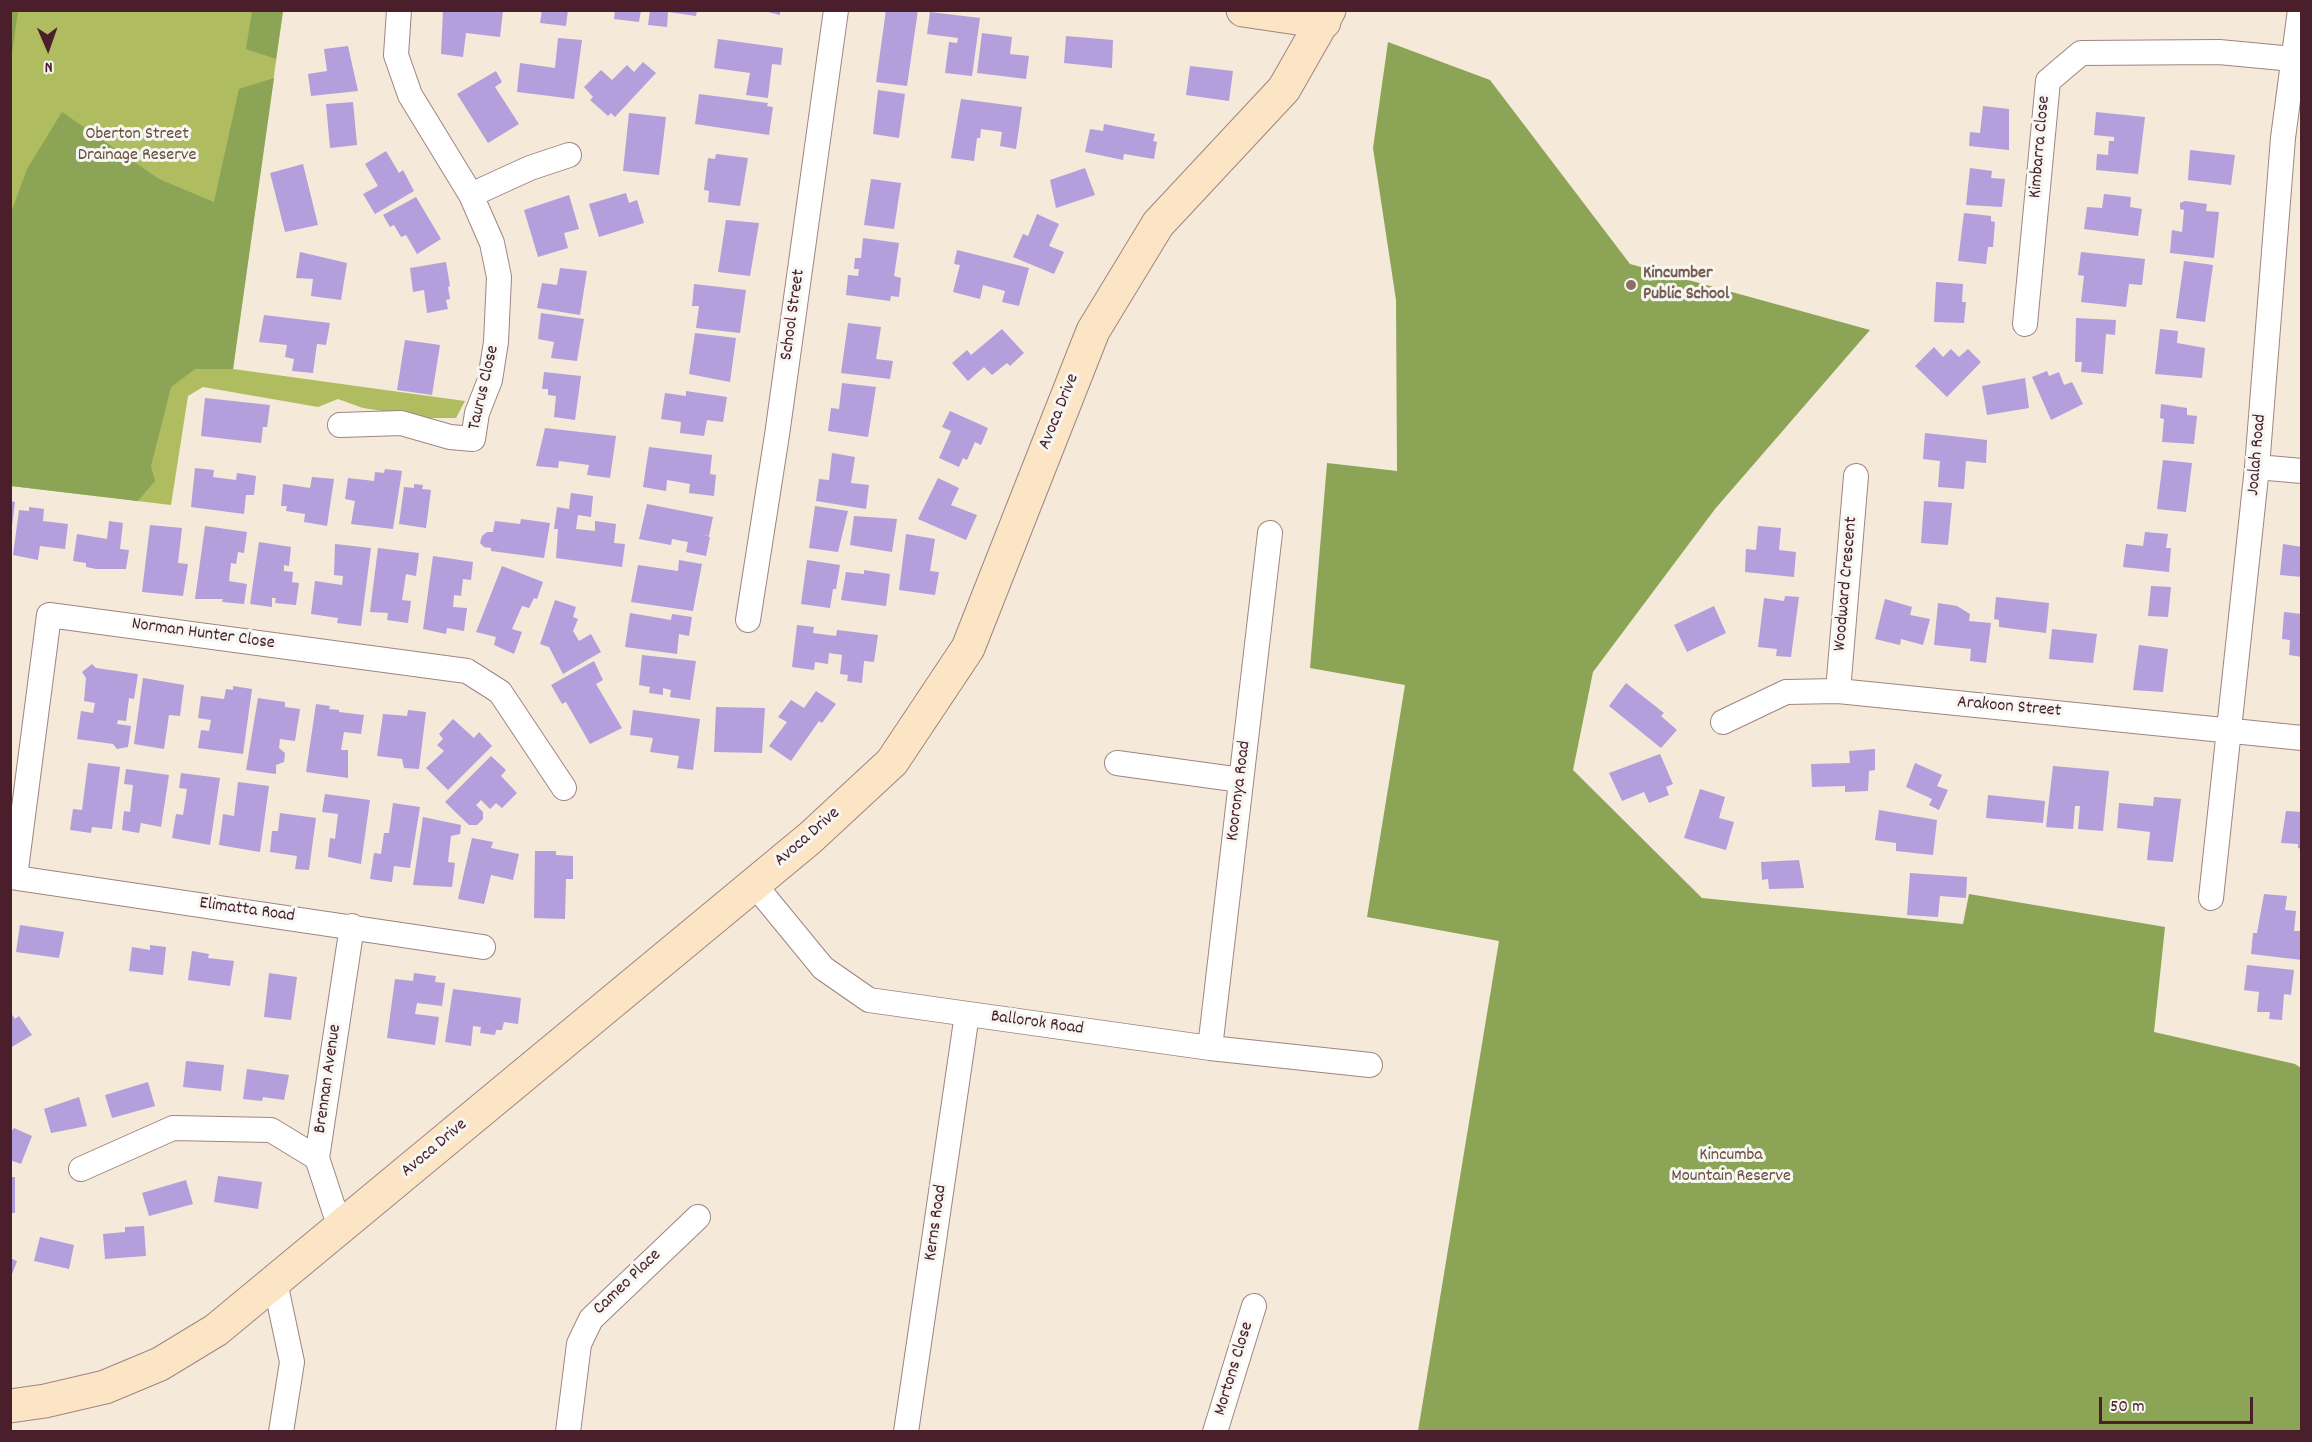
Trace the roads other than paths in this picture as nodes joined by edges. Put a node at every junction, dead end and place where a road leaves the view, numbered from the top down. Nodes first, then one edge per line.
1 (399, 10) edge
2 (836, 10) edge
3 (1243, 10) edge
4 (2300, 10) edge
5 (1327, 16) edge
6 (2294, 59) junction
7 (569, 155) dead end
8 (471, 195) junction
9 (2025, 324) dead end
10 (340, 425) dead end
11 (2257, 467) junction
12 (2301, 471) edge
13 (1856, 476) dead end
14 (1270, 533) dead end
15 (748, 620) dead end
16 (1838, 692) junction
17 (1723, 722) dead end
18 (2230, 729) junction
19 (2301, 738) edge
20 (1118, 763) dead end
21 (1241, 780) junction
22 (564, 788) dead end
23 (13, 877) edge
24 (754, 884) junction
25 (2211, 898) dead end
26 (352, 926) junction
27 (483, 947) dead end
28 (968, 1014) junction
29 (1210, 1048) junction
30 (1370, 1065) dead end
31 (317, 1158) junction
32 (81, 1169) dead end
33 (698, 1217) dead end
34 (340, 1228) junction
35 (275, 1282) junction
36 (1254, 1306) dead end
37 (10, 1406) edge
38 (281, 1431) edge
39 (568, 1431) edge
40 (906, 1431) edge
41 (1215, 1431) edge

1 - 8 street, Taurus Close
2 - 15 street, School Street
3 - 5 main road
4 - 6 street, Joalah Road
5 - 24 main road, Avoca Drive
6 - 9 street, Kimbarra Close
6 - 11 street, Joalah Road
7 - 8 street
8 - 10 street, Taurus Close
11 - 12 street
11 - 18 street, Joalah Road
13 - 16 street, Woodward Crescent
14 - 21 street, Kooronya Road
16 - 17 street, Arakoon Street
16 - 18 street, Arakoon Street
18 - 19 street, Arakoon Street
18 - 25 street, Joalah Road
20 - 21 street
21 - 29 street, Kooronya Road
22 - 23 street, Norman Hunter Close
23 - 26 street, Elimatta Road
24 - 28 street, Ballorok Road
24 - 34 main road, Avoca Drive
26 - 27 street, Elimatta Road
26 - 31 street, Brennan Avenue
28 - 29 street, Ballorok Road
28 - 40 street, Kerns Road
29 - 30 street, Ballorok Road
31 - 32 street
31 - 34 street, Brennan Avenue
33 - 39 street, Cameo Place
34 - 35 main road, Avoca Drive
35 - 37 main road, Avoca Drive
35 - 38 street
36 - 41 street, Mortons Close

